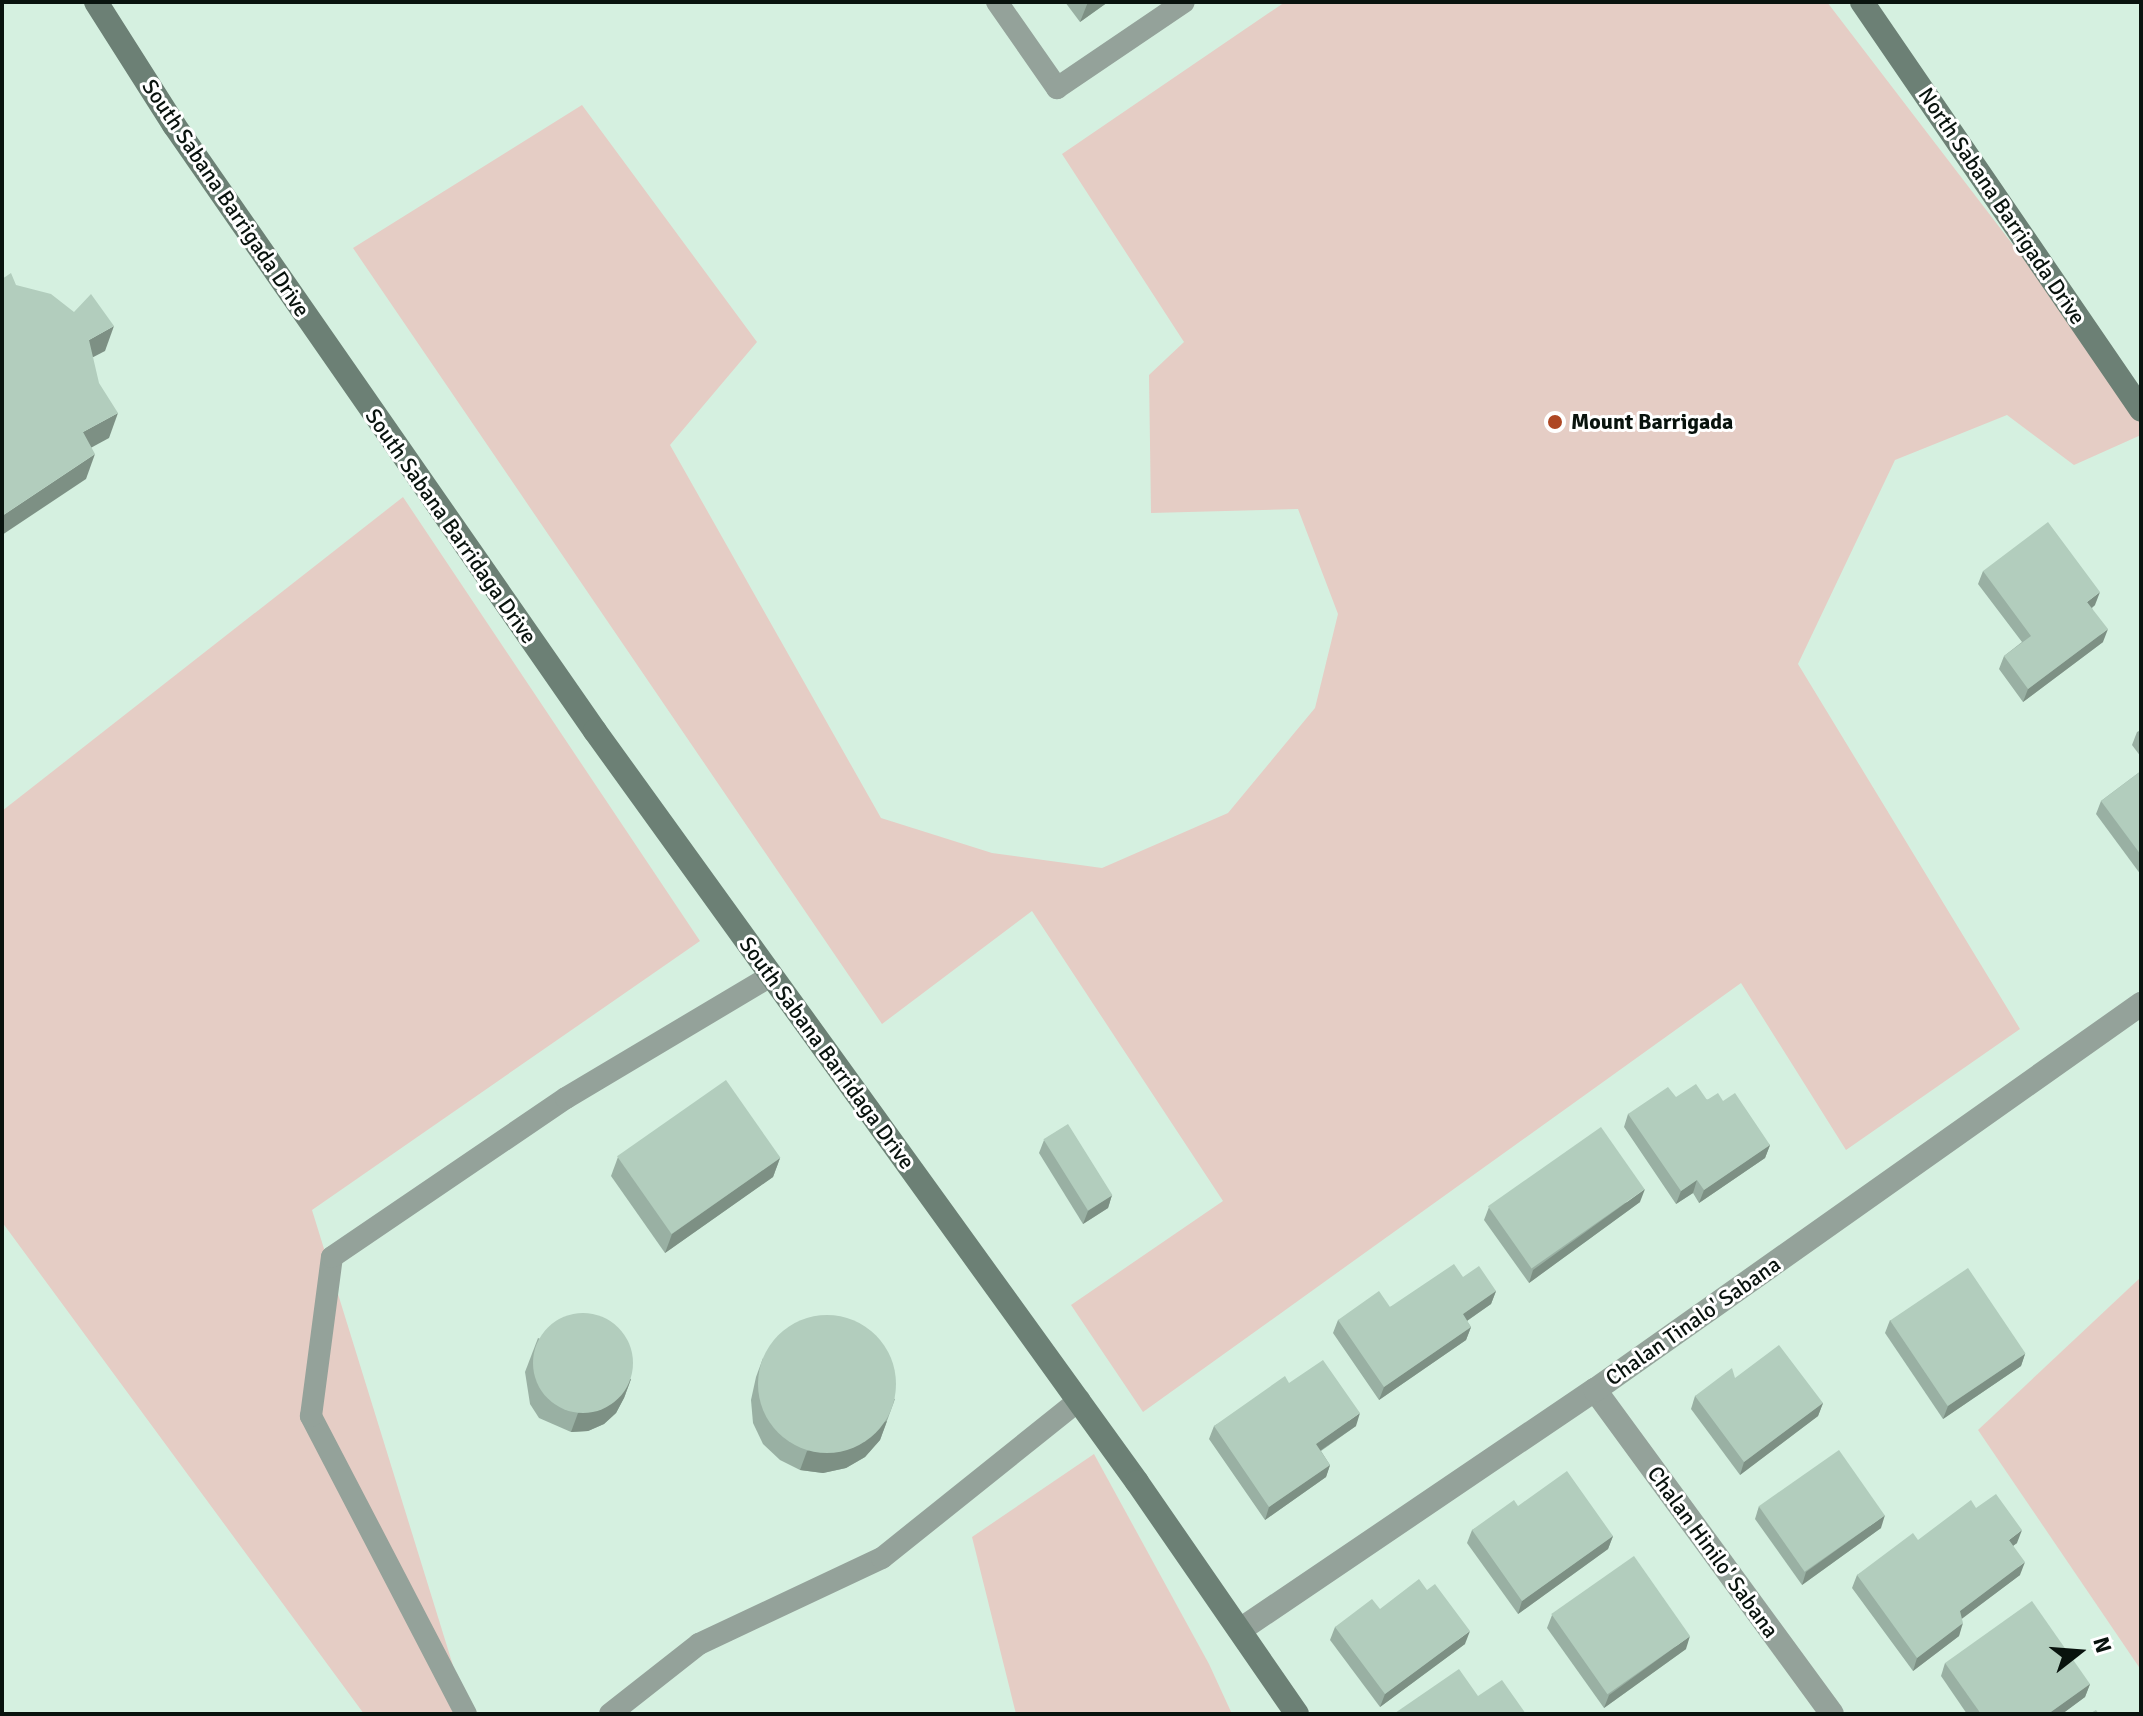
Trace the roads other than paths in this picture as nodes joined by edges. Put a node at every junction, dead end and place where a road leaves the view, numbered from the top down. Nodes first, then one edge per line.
1 (96, 2) edge
2 (997, 2) edge
3 (1184, 2) edge
4 (1862, 2) edge
5 (358, 392) joint
6 (2141, 410) edge
7 (771, 976) junction
8 (2141, 1004) edge
9 (1595, 1390) junction
10 (1079, 1400) junction
11 (1240, 1630) junction
12 (466, 1714) edge
13 (610, 1714) edge
14 (1297, 1714) edge
15 (1832, 1714) edge

1 - 5 main road, South Sabana Barrigada Drive
2 - 3 lane
4 - 6 main road, North Sabana Barrigada Drive
5 - 7 main road, South Sabana Barridaga Drive
7 - 10 main road, South Sabana Barridaga Drive
7 - 12 lane
8 - 9 street, Chalan Tinalo' Sabana
9 - 11 street, Chalan Tinalo' Sabana
9 - 15 street, Chalan Hinilo' Sabana
10 - 11 main road, South Sabana Barridaga Drive
10 - 13 lane
11 - 14 main road, South Sabana Barridaga Drive

